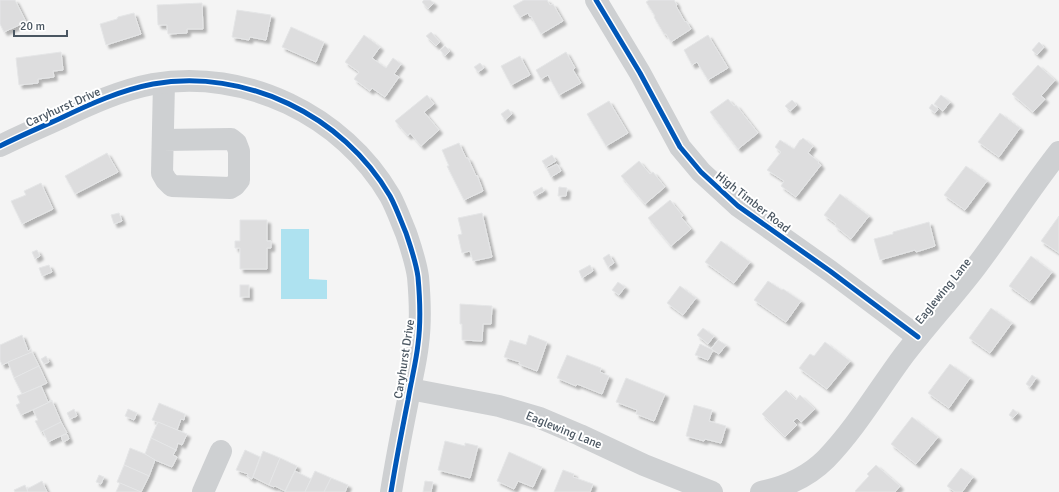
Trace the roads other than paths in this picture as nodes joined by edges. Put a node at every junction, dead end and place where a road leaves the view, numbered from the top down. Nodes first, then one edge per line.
1 (596, 0) edge
2 (164, 83) junction
3 (163, 140) dead end
4 (1, 144) edge
5 (1059, 152) edge
6 (918, 337) junction
7 (410, 389) junction
8 (221, 451) dead end
9 (203, 492) edge
10 (391, 492) edge
11 (712, 492) edge
12 (762, 492) edge

1 - 6 street, High Timber Road
2 - 3 street
2 - 4 street, Caryhurst Drive
2 - 7 street, Caryhurst Drive
5 - 6 street, Eaglewing Lane
6 - 12 street, Eaglewing Lane
7 - 10 street, Caryhurst Drive
7 - 11 street, Eaglewing Lane
8 - 9 street

